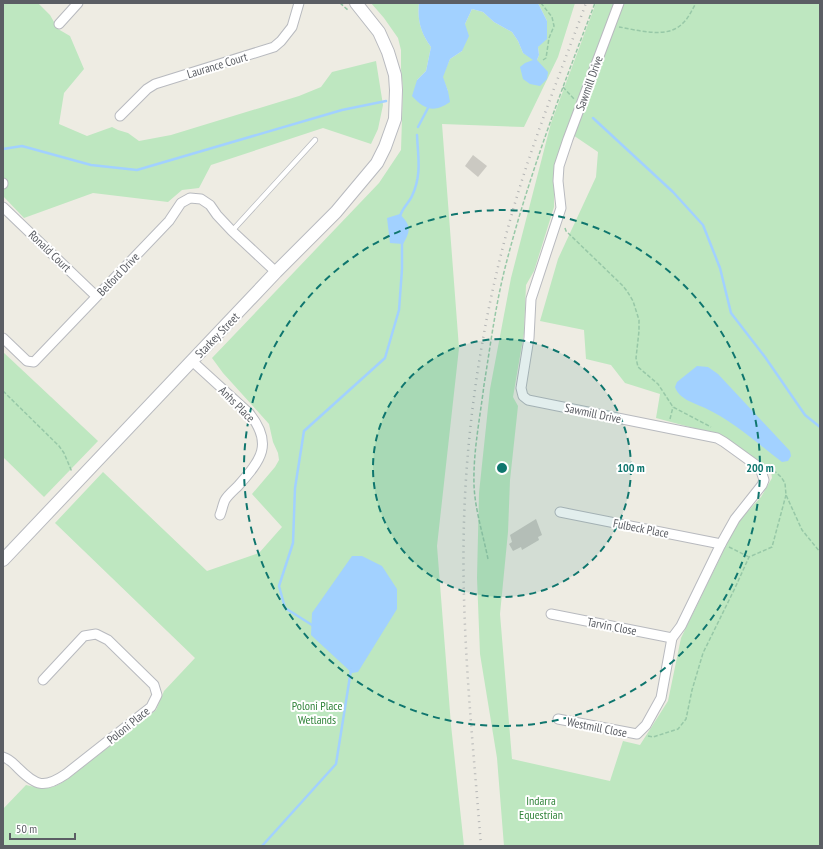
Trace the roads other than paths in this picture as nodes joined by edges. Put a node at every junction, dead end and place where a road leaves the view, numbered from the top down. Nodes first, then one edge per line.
1 (78, 3) edge
2 (300, 3) edge
3 (619, 3) edge
4 (355, 5) edge
5 (59, 24) dead end
6 (120, 116) dead end
7 (315, 140) dead end
8 (3, 207) edge
9 (232, 231) junction
10 (276, 272) junction
11 (96, 296) junction
12 (3, 338) edge
13 (192, 361) junction
14 (560, 512) dead end
15 (220, 514) dead end
16 (721, 544) junction
17 (3, 560) edge
18 (551, 614) dead end
19 (672, 638) junction
20 (43, 680) dead end
21 (558, 719) dead end
22 (636, 734) joint
23 (3, 757) edge

1 - 5 street
2 - 6 street, Laurance Court
3 - 16 street, Sawmill Drive
4 - 10 street, Starkey Street
7 - 9 lane
8 - 11 street, Ronald Court
9 - 10 street, Belford Drive
9 - 11 street, Belford Drive
10 - 13 street, Starkey Street
11 - 12 street, Belford Drive
13 - 15 street, Anhs Place
13 - 17 street, Starkey Street
14 - 16 street, Fulbeck Place
16 - 19 street, Sawmill Drive
18 - 19 street, Tarvin Close
19 - 22 street, Sawmill Drive
20 - 23 street, Poloni Place
21 - 22 street, Westmill Close

